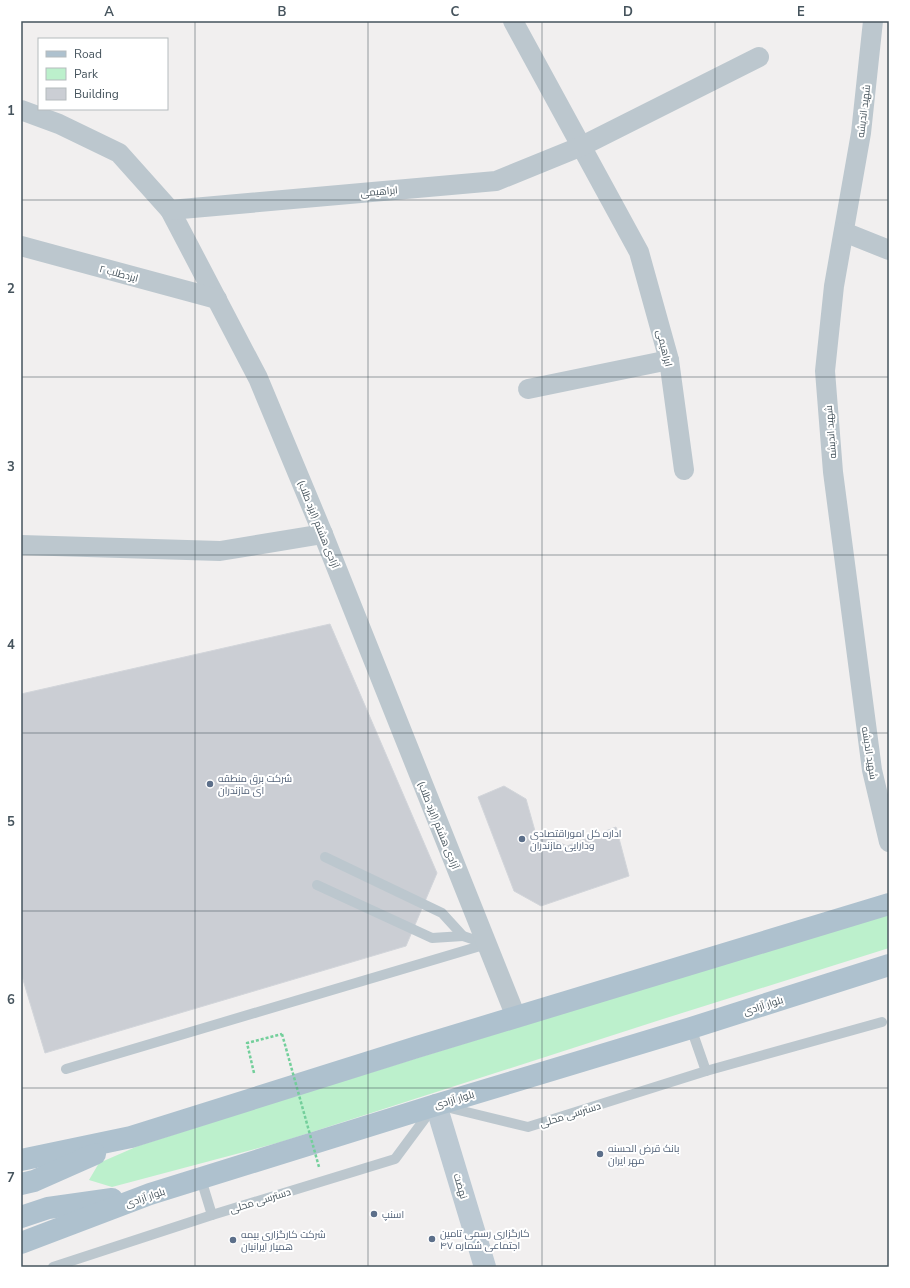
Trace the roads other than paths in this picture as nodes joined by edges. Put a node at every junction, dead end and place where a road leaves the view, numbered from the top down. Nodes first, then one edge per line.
1 (513, 21) edge
2 (878, 31) edge
3 (759, 57) dead end
4 (21, 110) edge
5 (582, 146) junction
6 (170, 210) junction
7 (844, 232) junction
8 (21, 246) edge
9 (889, 250) edge
10 (217, 300) junction
11 (669, 360) junction
12 (528, 389) dead end
13 (684, 470) dead end
14 (324, 534) junction
15 (21, 545) edge
16 (889, 842) edge
17 (325, 857) dead end
18 (317, 885) dead end
19 (889, 904) edge
20 (463, 936) junction
21 (487, 944) junction
22 (889, 964) edge
23 (516, 1017) junction
24 (882, 1022) dead end
25 (692, 1028) junction
26 (66, 1069) dead end
27 (706, 1071) junction
28 (436, 1104) junction
29 (131, 1137) junction
30 (21, 1160) edge
31 (201, 1179) junction
32 (21, 1184) edge
33 (150, 1194) junction
34 (212, 1215) junction
35 (21, 1217) edge
36 (21, 1243) edge
37 (53, 1267) edge
38 (485, 1267) edge

1 - 5 street, ابراهیمی
2 - 7 street, شهید اندیشه
3 - 5 street, ابراهیمی
4 - 6 street, آزادی هشتم (ایزد طلب)
5 - 6 street, ابراهیمی
5 - 11 street, ابراهیمی
6 - 10 street, آزادی هشتم (ایزد طلب)
7 - 9 street
7 - 16 street, شهید اندیشه
8 - 10 street, ایزدطلب ۲
10 - 14 street, آزادی هشتم (ایزد طلب)
11 - 12 street
11 - 13 street, ابراهیمی
14 - 15 street
14 - 21 street, آزادی هشتم (ایزد طلب)
17 - 20 lane
18 - 20 lane
19 - 23 main road
20 - 21 lane
21 - 23 street, آزادی هشتم (ایزد طلب)
21 - 26 lane
22 - 25 main road, بلوار آزادی
23 - 29 main road
24 - 27 lane, دسترسی محلی
25 - 27 lane
25 - 28 main road, بلوار آزادی
27 - 28 lane, دسترسی محلی
28 - 31 main road, بلوار آزادی
28 - 34 lane, دسترسی محلی
28 - 38 main road, نهضت
29 - 30 main road
29 - 32 main road
31 - 33 main road, بلوار آزادی
31 - 34 lane
33 - 35 main road
33 - 36 main road, بلوار آزادی
34 - 37 lane, دسترسی محلی

